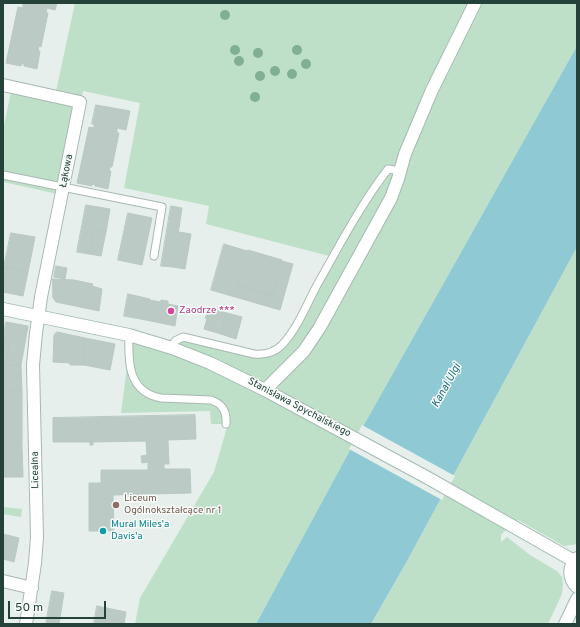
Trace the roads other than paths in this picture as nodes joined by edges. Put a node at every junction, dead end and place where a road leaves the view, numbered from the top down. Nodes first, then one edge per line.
1 (474, 3) edge
2 (3, 85) edge
3 (401, 170) junction
4 (3, 175) edge
5 (64, 187) junction
6 (154, 256) dead end
7 (3, 309) edge
8 (38, 316) junction
9 (129, 335) junction
10 (172, 348) junction
11 (265, 390) junction
12 (226, 424) dead end
13 (575, 559) edge
14 (3, 581) edge
15 (577, 587) edge
16 (32, 588) junction
17 (577, 598) edge
18 (26, 624) edge
19 (565, 624) edge

1 - 3 street
2 - 5 street, Łąkowa
3 - 10 lane
3 - 11 street
4 - 5 lane
5 - 6 lane
5 - 8 street, Łąkowa
7 - 8 street, Stanisława Spychalskiego
8 - 9 street, Stanisława Spychalskiego
8 - 16 street, Licealna
9 - 10 street, Stanisława Spychalskiego
9 - 12 lane
10 - 11 street, Stanisława Spychalskiego
11 - 13 street, Stanisława Spychalskiego
13 - 15 street
14 - 16 street
16 - 18 street, Licealna
17 - 19 street

